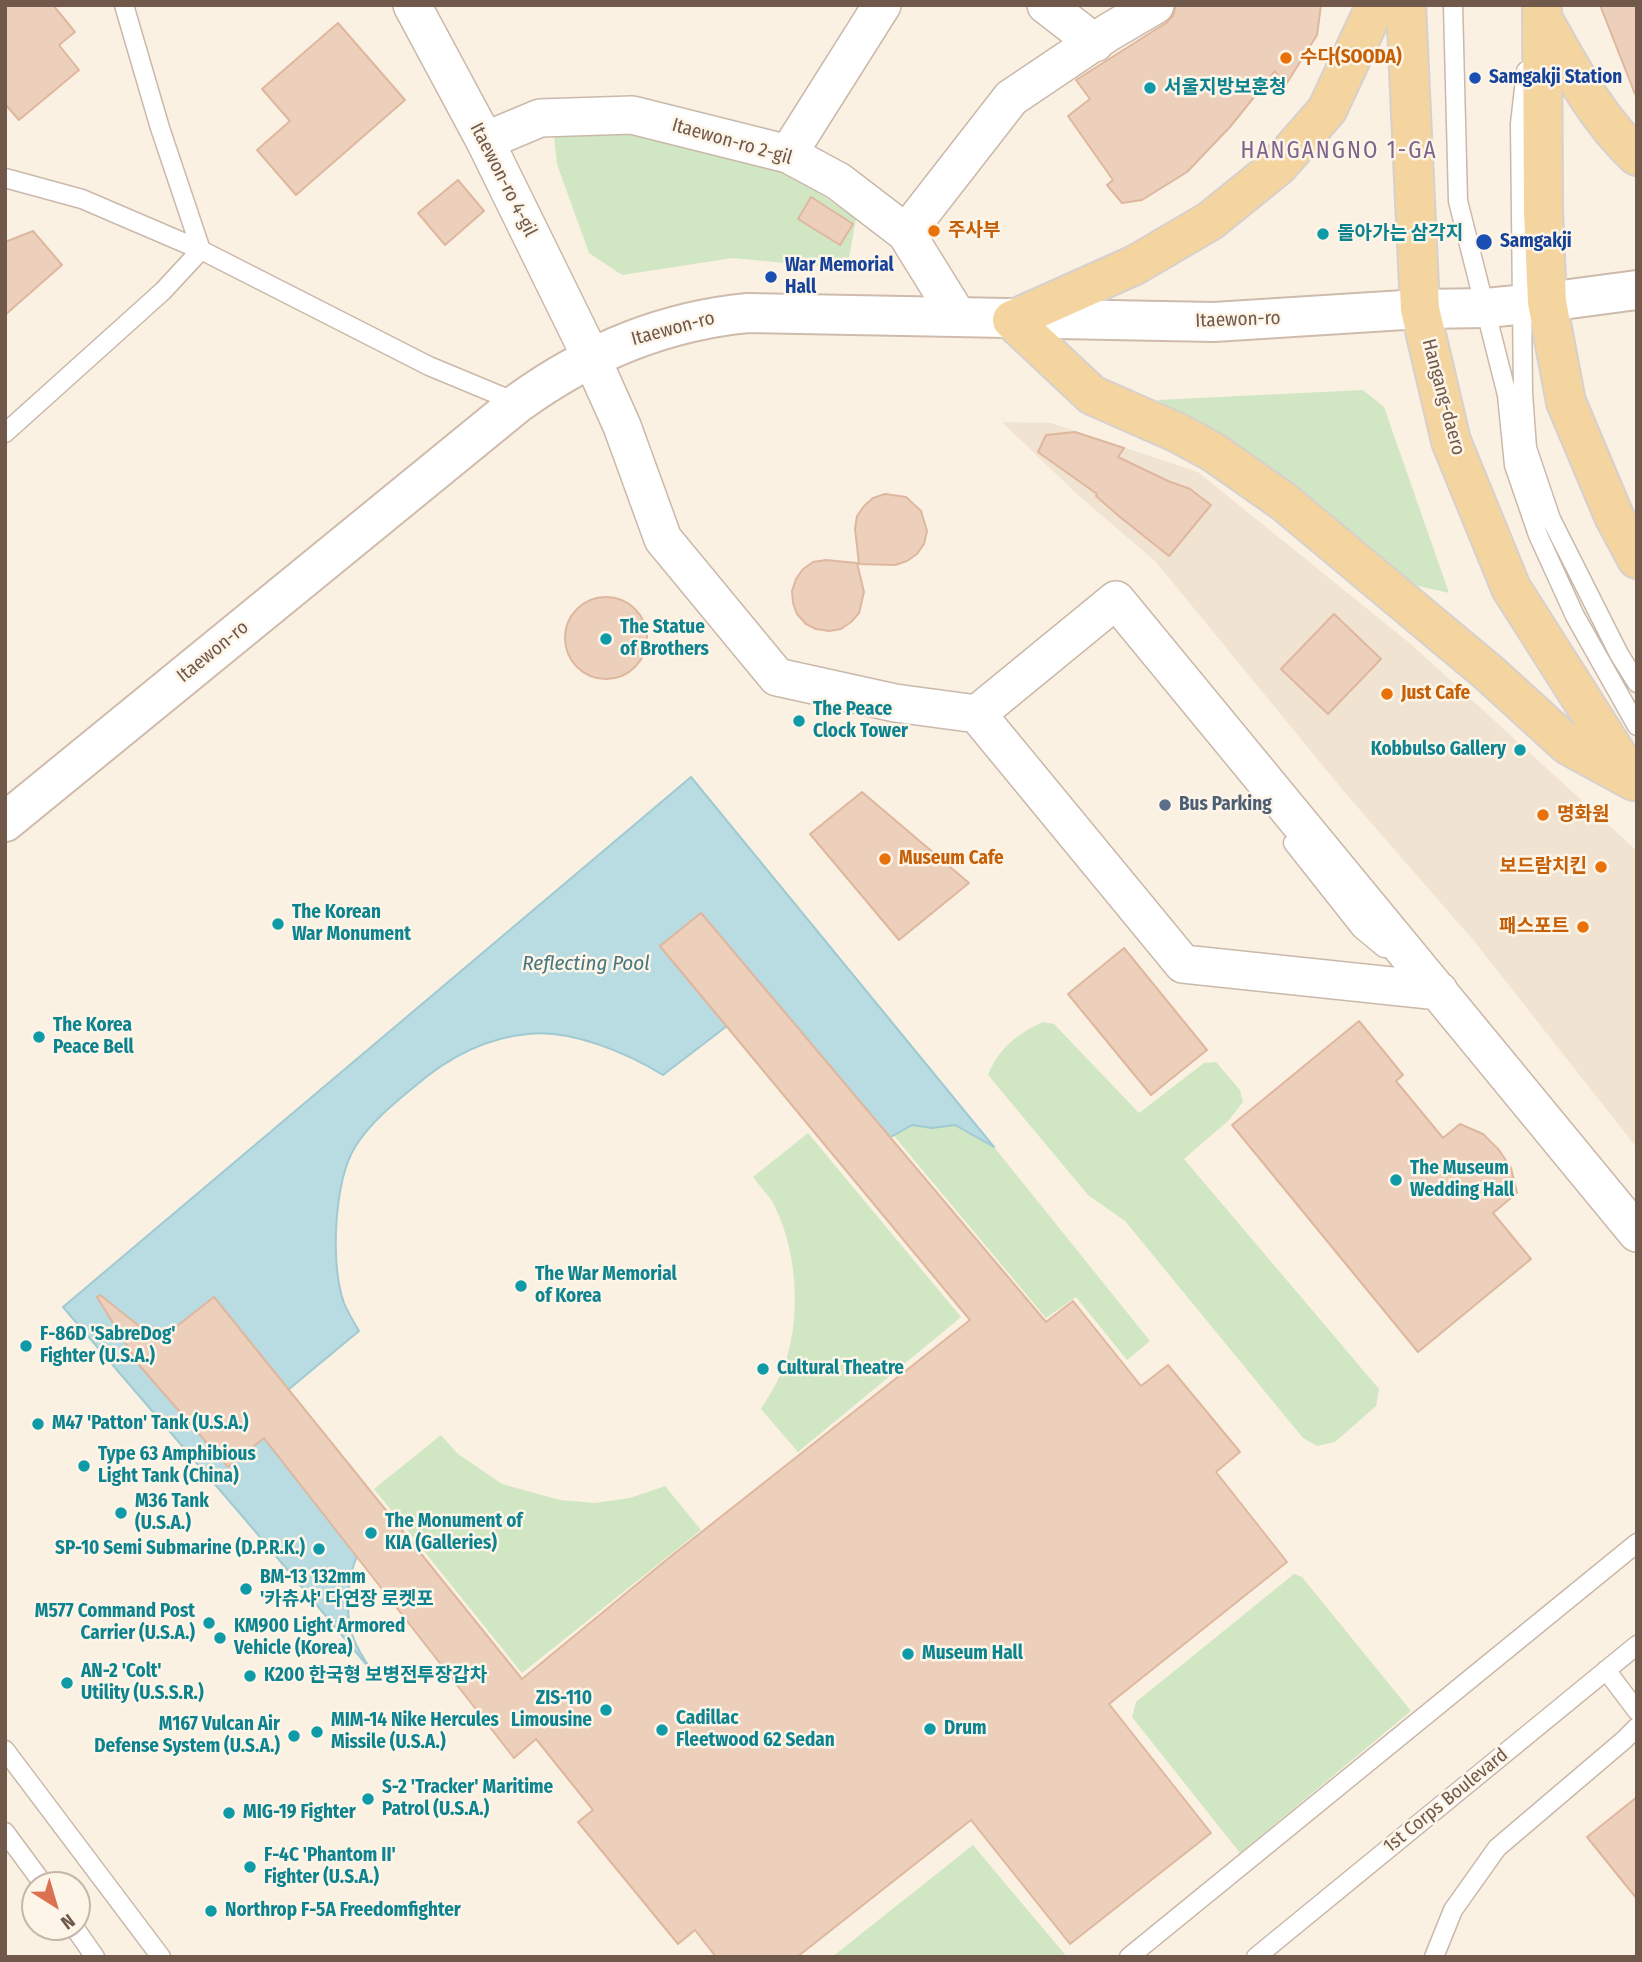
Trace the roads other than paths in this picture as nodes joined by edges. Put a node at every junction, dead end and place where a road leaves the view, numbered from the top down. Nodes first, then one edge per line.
1 (124, 5) edge
2 (412, 5) edge
3 (882, 5) edge
4 (1045, 5) edge
5 (1155, 5) edge
6 (1406, 5) edge
7 (1453, 5) edge
8 (1540, 10) edge
9 (1363, 12) edge
10 (1094, 43) junction
11 (485, 141) junction
12 (788, 154) junction
13 (1637, 156) edge
14 (5, 178) edge
15 (906, 233) junction
16 (201, 250) junction
17 (1637, 290) edge
18 (1518, 305) junction
19 (1420, 309) junction
20 (958, 317) junction
21 (1012, 320) junction
22 (591, 357) junction
23 (518, 403) junction
24 (5, 433) edge
25 (1637, 559) edge
26 (1637, 683) edge
27 (977, 714) junction
28 (1637, 726) edge
29 (1635, 783) edge
30 (1274, 819) dead end
31 (5, 822) edge
32 (1439, 991) junction
33 (1637, 1233) edge
34 (1637, 1543) edge
35 (1637, 1645) edge
36 (1606, 1670) junction
37 (1637, 1711) edge
38 (1637, 1727) edge
39 (5, 1750) edge
40 (5, 1832) edge
41 (34, 1871) edge
42 (84, 1941) edge
43 (95, 1957) edge
44 (161, 1957) edge
45 (1129, 1957) edge
46 (1256, 1957) edge
47 (1434, 1957) edge

1 - 16 lane
2 - 11 street, Itaewon-ro 4-gil
3 - 12 street
4 - 10 street
5 - 10 street
6 - 19 main road, Hangang-daero
7 - 18 lane
8 - 13 main road
8 - 18 main road
9 - 21 main road
10 - 15 street
11 - 12 street, Itaewon-ro 2-gil
11 - 22 street, Itaewon-ro 4-gil
12 - 15 street, Itaewon-ro 2-gil
14 - 16 lane
15 - 20 street, Itaewon-ro 2-gil
16 - 23 lane
16 - 24 lane
17 - 18 main road, Itaewon-ro
18 - 19 main road, Itaewon-ro
18 - 25 main road
18 - 26 lane
18 - 28 lane
19 - 21 main road, Itaewon-ro
19 - 29 main road, Hangang-daero
20 - 21 main road, Itaewon-ro
20 - 22 main road, Itaewon-ro
21 - 29 main road
22 - 23 main road, Itaewon-ro
22 - 27 street, Itaewon-ro 4-gil
23 - 31 main road, Itaewon-ro
27 - 32 street
27 - 32 street
30 - 32 lane
32 - 33 street
34 - 45 lane
35 - 36 lane, 1st Corps Boulevard
36 - 37 lane
36 - 46 lane, 1st Corps Boulevard
38 - 47 lane
39 - 44 lane
40 - 41 lane
42 - 43 lane

